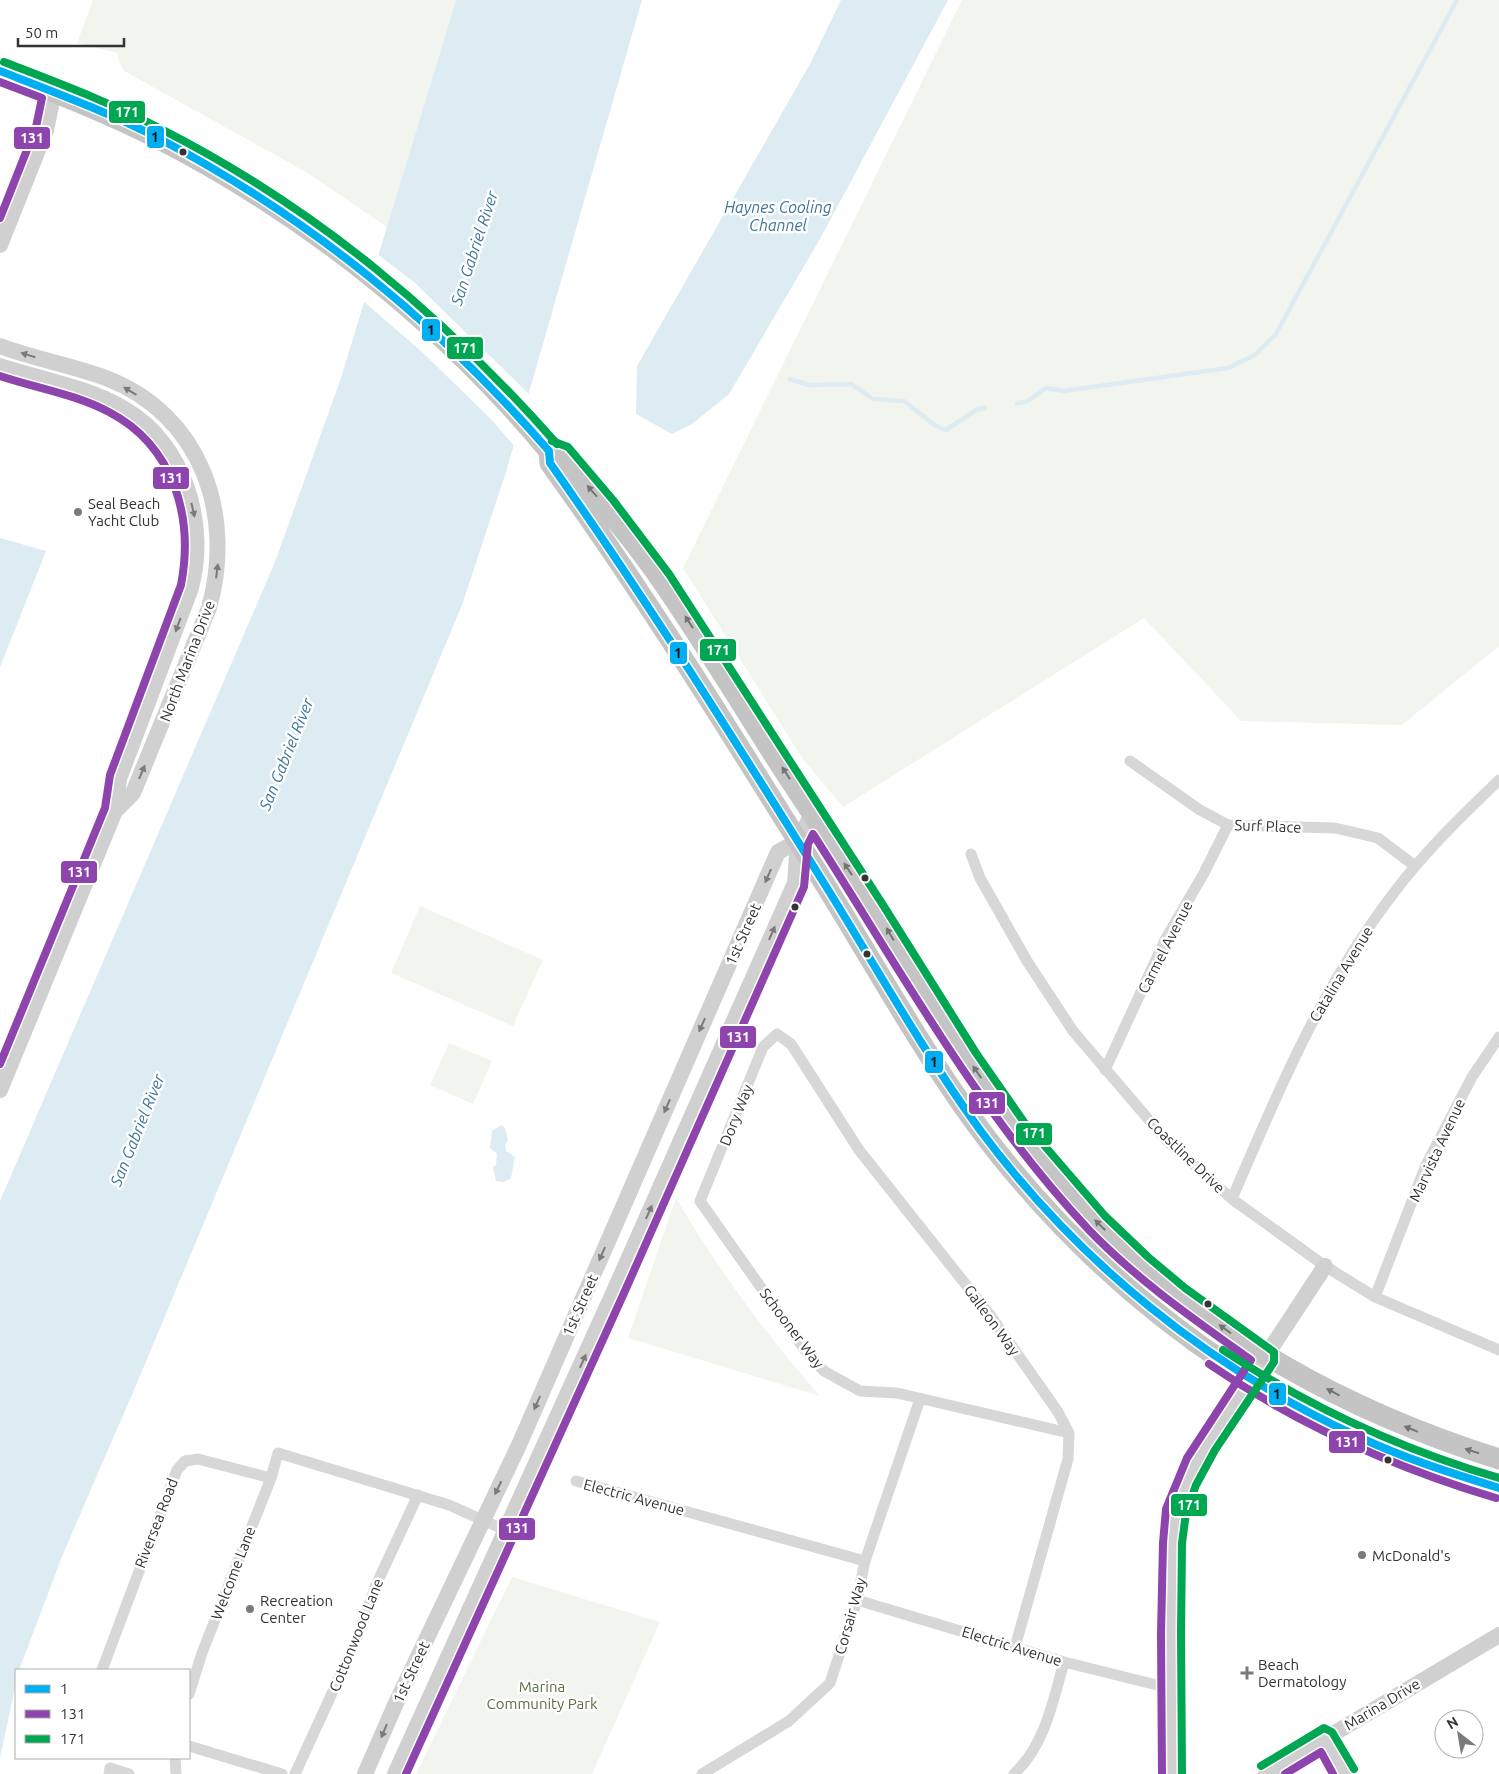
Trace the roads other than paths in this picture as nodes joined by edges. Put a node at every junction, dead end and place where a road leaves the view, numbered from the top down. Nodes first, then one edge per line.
1 (0, 71) edge
2 (54, 92) junction
3 (0, 245) edge
4 (0, 346) edge
5 (0, 366) edge
6 (547, 448) junction
7 (1130, 760) dead end
8 (1499, 780) edge
9 (114, 811) junction
10 (812, 814) junction
11 (1228, 825) junction
12 (798, 841) junction
13 (971, 854) dead end
14 (1415, 866) junction
15 (778, 1034) joint
16 (1499, 1037) edge
17 (1105, 1070) junction
18 (0, 1090) edge
19 (1232, 1199) junction
20 (700, 1201) joint
21 (1325, 1266) junction
22 (1376, 1297) junction
23 (1499, 1350) edge
24 (1265, 1357) junction
25 (1250, 1380) junction
26 (920, 1399) junction
27 (1376, 1415) junction
28 (1069, 1433) junction
29 (1365, 1440) junction
30 (1499, 1459) edge
31 (270, 1478) junction
32 (1464, 1479) junction
33 (576, 1481) dead end
34 (1499, 1488) edge
35 (418, 1496) junction
36 (1499, 1500) edge
37 (482, 1520) junction
38 (505, 1530) junction
39 (865, 1561) junction
40 (857, 1600) junction
41 (1499, 1635) edge
42 (1015, 1647) junction
43 (1064, 1662) junction
44 (102, 1669) edge
45 (1169, 1688) junction
46 (190, 1691) edge
47 (1324, 1738) junction
48 (190, 1746) edge
49 (175, 1759) edge
50 (109, 1774) edge
51 (129, 1774) edge
52 (176, 1774) edge
53 (282, 1774) edge
54 (295, 1774) edge
55 (365, 1774) edge
56 (395, 1774) edge
57 (702, 1774) edge
58 (1014, 1774) edge
59 (1172, 1774) edge
60 (1266, 1774) edge
61 (1345, 1774) edge

1 - 2 highway
2 - 3 main road
2 - 6 highway
9 -> 4 main road, North Marina Drive
5 -> 9 main road, North Marina Drive
10 -> 6 highway
6 - 12 highway
7 - 11 street, Surf Place
8 - 14 street, Catalina Avenue
9 - 18 main road, North Marina Drive
10 - 12 main road, 1st Street
24 -> 10 highway
11 - 14 street, Surf Place
11 - 17 street, Carmel Avenue
12 - 25 highway
12 -> 37 main road, 1st Street
38 -> 12 main road, 1st Street
13 - 17 street, Coastline Drive
14 - 19 street, Catalina Avenue
15 - 20 street, Dory Way
15 - 28 street, Galleon Way
16 - 22 street, Marvista Avenue
17 - 19 street, Coastline Drive
19 - 21 street, Coastline Drive
20 - 26 street, Schooner Way
21 - 22 street, Coastline Drive
21 - 24 main road
22 - 23 street, Coastline Drive
24 - 25 main road
27 -> 24 highway
25 - 29 highway
25 - 45 main road
26 - 28 street, Schooner Way
26 - 39 street, Corsair Way
27 - 29 highway
30 -> 27 highway
28 - 42 street
29 - 32 highway
31 - 35 street, Welcome Lane
31 - 44 street, Riversea Road
31 - 46 street, Welcome Lane
32 - 34 highway
32 - 36 highway
33 - 39 street, Electric Avenue
35 - 37 street
35 - 54 street, Cottonwood Lane
37 - 38 street
37 -> 55 main road, 1st Street
38 - 56 main road, 1st Street
39 - 40 street, Corsair Way
40 - 42 street, Electric Avenue
40 - 57 street, Corsair Way
41 - 47 main road, Marina Drive
42 - 43 street, Electric Avenue
43 - 45 street, Electric Avenue
43 - 58 street
45 - 59 main road
47 - 60 main road, Marina Drive
47 - 61 main road
48 - 53 street
49 - 52 street
50 - 51 street

